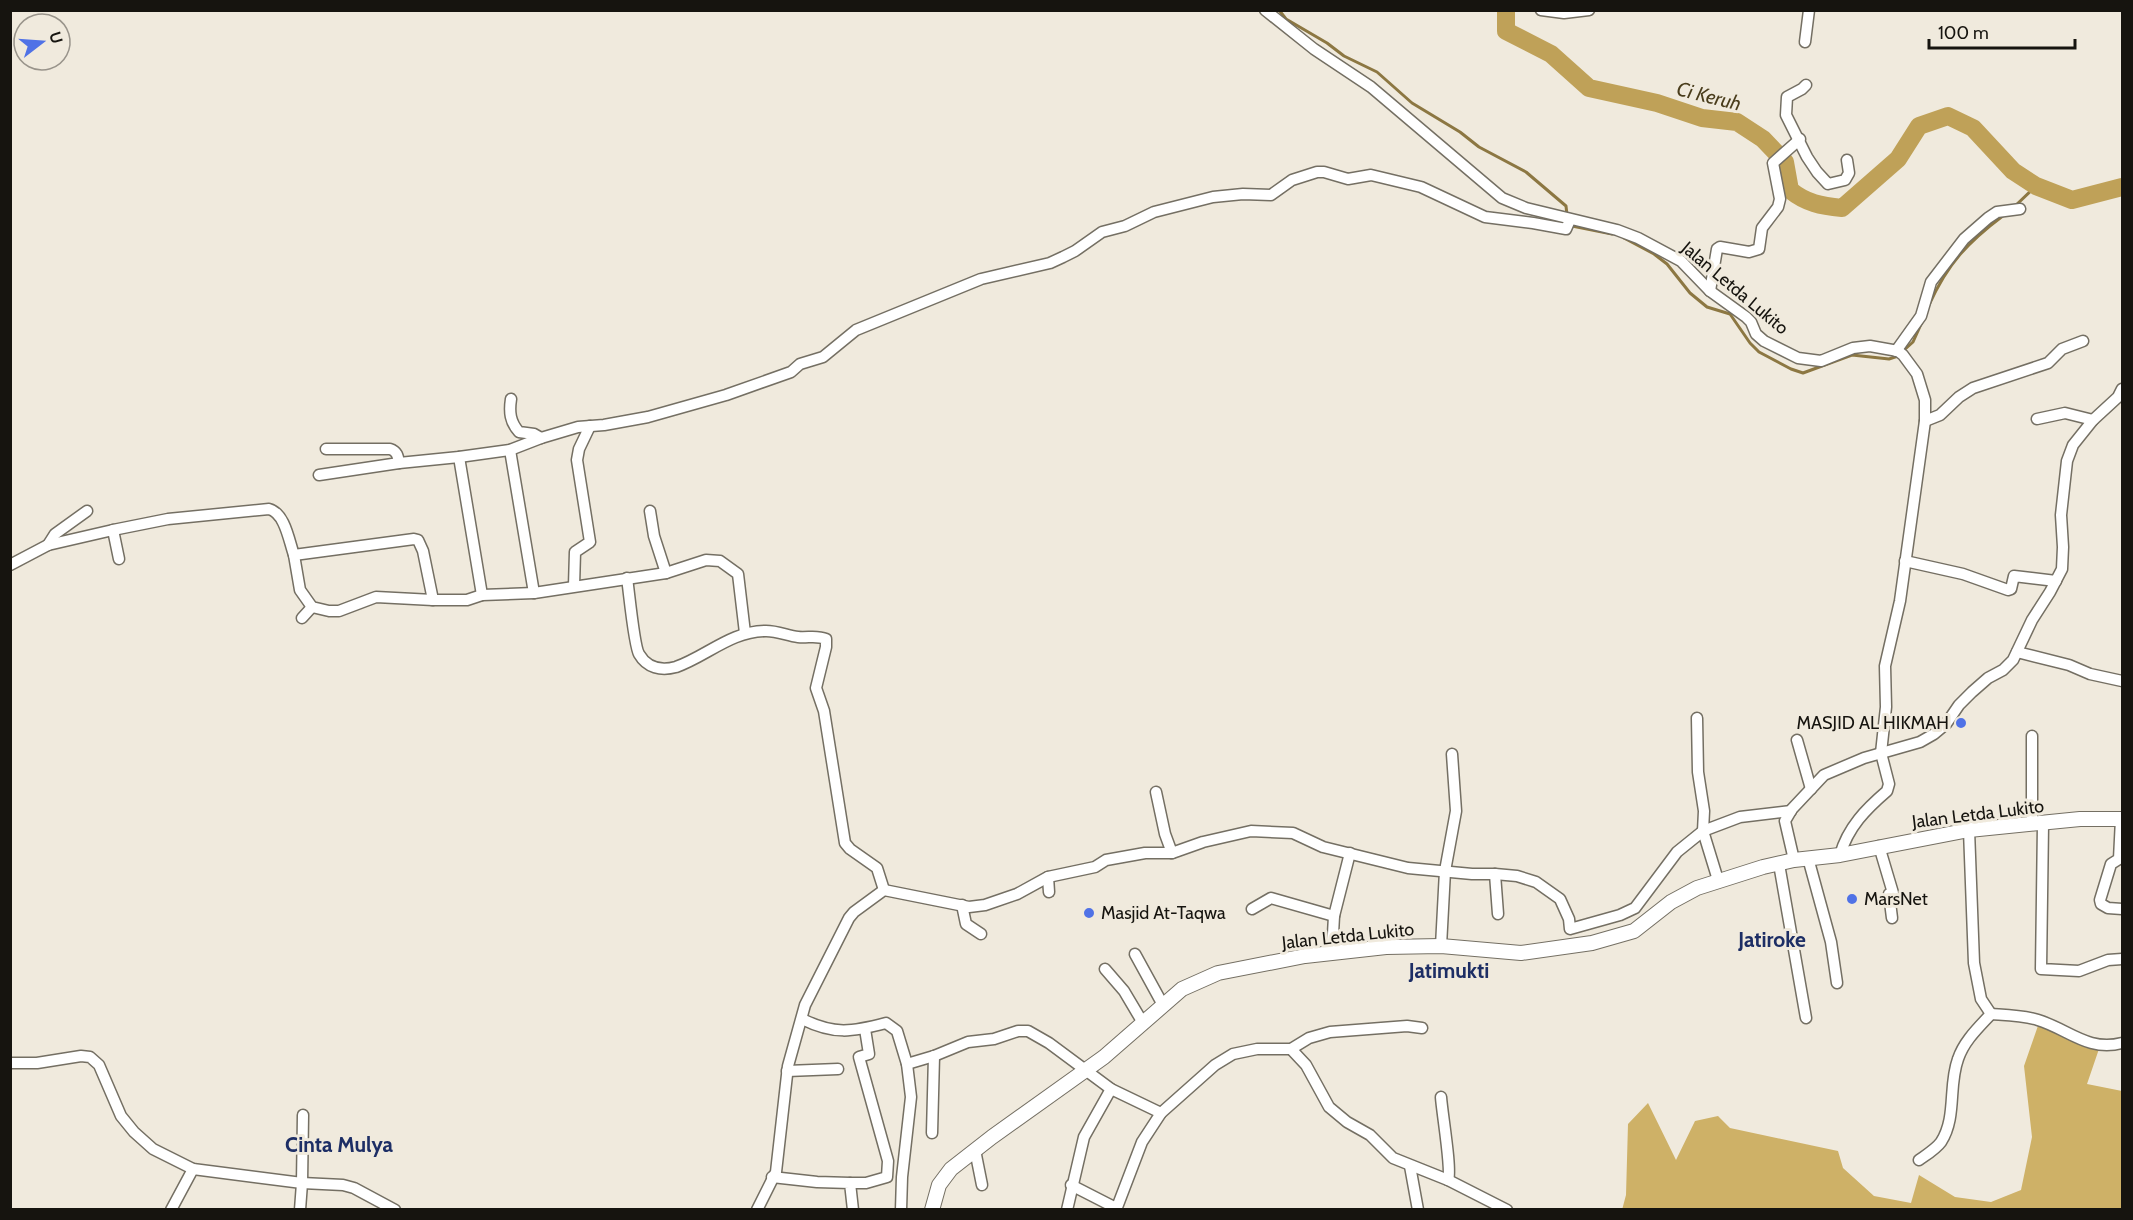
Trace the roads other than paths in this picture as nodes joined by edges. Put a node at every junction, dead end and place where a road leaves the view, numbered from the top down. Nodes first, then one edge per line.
1 (1265, 10) edge
2 (1541, 10) edge
3 (1589, 10) edge
4 (1809, 10) edge
5 (1804, 42) dead end
6 (1806, 85) dead end
7 (1800, 139) junction
8 (1847, 160) dead end
9 (2020, 208) dead end
10 (1567, 221) junction
11 (1710, 291) junction
12 (2083, 341) dead end
13 (1899, 352) junction
14 (2121, 394) edge
15 (511, 399) dead end
16 (2037, 419) dead end
17 (2093, 420) junction
18 (1925, 421) junction
19 (590, 426) junction
20 (541, 438) junction
21 (326, 449) dead end
22 (510, 450) junction
23 (459, 458) junction
24 (399, 463) junction
25 (319, 475) dead end
26 (87, 511) dead end
27 (650, 512) dead end
28 (113, 530) junction
29 (48, 545) junction
30 (294, 555) junction
31 (119, 559) dead end
32 (1905, 561) junction
33 (10, 565) edge
34 (666, 573) junction
35 (627, 578) junction
36 (2056, 581) junction
37 (574, 586) junction
38 (534, 593) junction
39 (482, 595) junction
40 (432, 600) junction
41 (312, 607) junction
42 (302, 618) dead end
43 (745, 633) junction
44 (2017, 652) junction
45 (2122, 681) edge
46 (1697, 718) dead end
47 (2032, 736) dead end
48 (1797, 740) dead end
49 (1881, 753) junction
50 (1452, 754) dead end
51 (1812, 789) junction
52 (1156, 792) dead end
53 (1791, 811) junction
54 (2122, 819) edge
55 (2037, 823) junction
56 (1969, 830) junction
57 (1703, 831) junction
58 (1879, 846) junction
59 (1172, 853) junction
60 (1350, 854) junction
61 (1840, 855) junction
62 (1808, 858) junction
63 (1794, 860) junction
64 (1779, 864) junction
65 (1445, 871) junction
66 (1495, 874) junction
67 (1048, 877) junction
68 (1718, 880) junction
69 (884, 890) junction
70 (1049, 892) dead end
71 (962, 905) junction
72 (1252, 909) dead end
73 (2122, 909) edge
74 (1498, 914) dead end
75 (1334, 916) junction
76 (1892, 918) dead end
77 (1570, 928) junction
78 (981, 934) dead end
79 (1575, 945) junction
80 (1441, 946) junction
81 (1332, 952) junction
82 (1135, 954) dead end
83 (2122, 959) edge
84 (1105, 969) dead end
85 (1837, 982) dead end
86 (1163, 1005) junction
87 (1991, 1014) junction
88 (1806, 1018) dead end
89 (802, 1019) junction
90 (1143, 1023) junction
91 (1422, 1028) dead end
92 (864, 1029) junction
93 (2122, 1043) edge
94 (1291, 1049) junction
95 (934, 1056) junction
96 (10, 1063) edge
97 (907, 1064) junction
98 (838, 1069) dead end
99 (788, 1071) junction
100 (1086, 1071) junction
101 (1111, 1089) junction
102 (1441, 1097) dead end
103 (1161, 1113) junction
104 (303, 1115) dead end
105 (932, 1133) dead end
106 (975, 1150) junction
107 (1919, 1160) dead end
108 (1410, 1166) junction
109 (193, 1169) junction
110 (772, 1177) junction
111 (1448, 1180) junction
112 (302, 1183) junction
113 (850, 1183) junction
114 (982, 1185) dead end
115 (1071, 1185) junction
116 (171, 1209) edge
117 (300, 1209) edge
118 (395, 1209) edge
119 (757, 1209) edge
120 (853, 1209) edge
121 (901, 1209) edge
122 (932, 1209) edge
123 (1067, 1209) edge
124 (1116, 1209) edge
125 (1418, 1209) edge
126 (1507, 1209) edge

1 - 10 street, Jalan Letda Lukito
2 - 3 street
4 - 5 street
6 - 7 street
7 - 8 street
7 - 11 street
9 - 13 street
10 - 11 street, Jalan Letda Lukito
10 - 19 street
11 - 13 street, Jalan Letda Lukito
12 - 18 street
13 - 18 street
14 - 17 street
15 - 20 street
16 - 17 street
17 - 36 street
18 - 32 street
19 - 20 street
19 - 37 street
20 - 22 street
21 - 24 street
22 - 23 street
22 - 38 street
23 - 24 street
23 - 39 street
24 - 25 street
26 - 29 street
27 - 34 street
28 - 29 street
28 - 30 street
28 - 31 street
29 - 33 street
30 - 40 street
30 - 41 street
32 - 36 street
32 - 49 street
34 - 35 street
34 - 43 street
35 - 37 street
35 - 43 street
36 - 44 street
37 - 38 street
38 - 39 street
39 - 40 street
40 - 41 street
41 - 42 street
43 - 69 street
44 - 45 street
44 - 49 street
46 - 57 street
47 - 55 street
48 - 51 street
49 - 51 street
49 - 61 street
50 - 65 street
51 - 53 street
52 - 59 street
53 - 57 street
53 - 63 street
54 - 55 street, Jalan Letda Lukito
54 - 73 street
55 - 56 street, Jalan Letda Lukito
55 - 83 street
56 - 58 street, Jalan Letda Lukito
56 - 87 street
57 - 68 street
57 - 77 street
58 - 61 street, Jalan Letda Lukito
58 - 76 street
59 - 60 street
59 - 67 street
60 - 65 street
60 - 75 street
61 - 62 street, Jalan Letda Lukito
62 - 63 street, Jalan Letda Lukito
62 - 85 street
63 - 64 street, Jalan Letda Lukito
64 - 68 street, Jalan Letda Lukito
64 - 88 street
65 - 66 street
65 - 80 street
66 - 74 street
66 - 77 street
67 - 70 street
67 - 71 street
68 - 79 street, Jalan Letda Lukito
69 - 71 street
69 - 89 street
71 - 78 street
72 - 75 street
75 - 81 street
77 - 79 street
79 - 80 street, Jalan Letda Lukito
80 - 81 street, Jalan Letda Lukito
81 - 86 street, Jalan Letda Lukito
82 - 86 street
84 - 90 street
86 - 90 street, Jalan Letda Lukito
87 - 93 street
87 - 107 street
89 - 92 street
89 - 99 street
90 - 100 street, Jalan Letda Lukito
91 - 94 street
92 - 97 street
92 - 113 street
94 - 103 street
94 - 108 street
95 - 97 street
95 - 100 street
95 - 105 street
96 - 109 street
97 - 121 street
98 - 99 street
99 - 110 street
100 - 101 street
100 - 106 street, Jalan Letda Lukito
101 - 103 street
101 - 115 street
102 - 111 street
103 - 124 street
104 - 112 street
106 - 114 street
106 - 122 street, Jalan Letda Lukito
108 - 111 street
108 - 125 street
109 - 112 street
109 - 116 street
110 - 113 street
110 - 119 street
111 - 126 street
112 - 117 street
112 - 118 street
113 - 120 street
115 - 123 street
115 - 124 street

